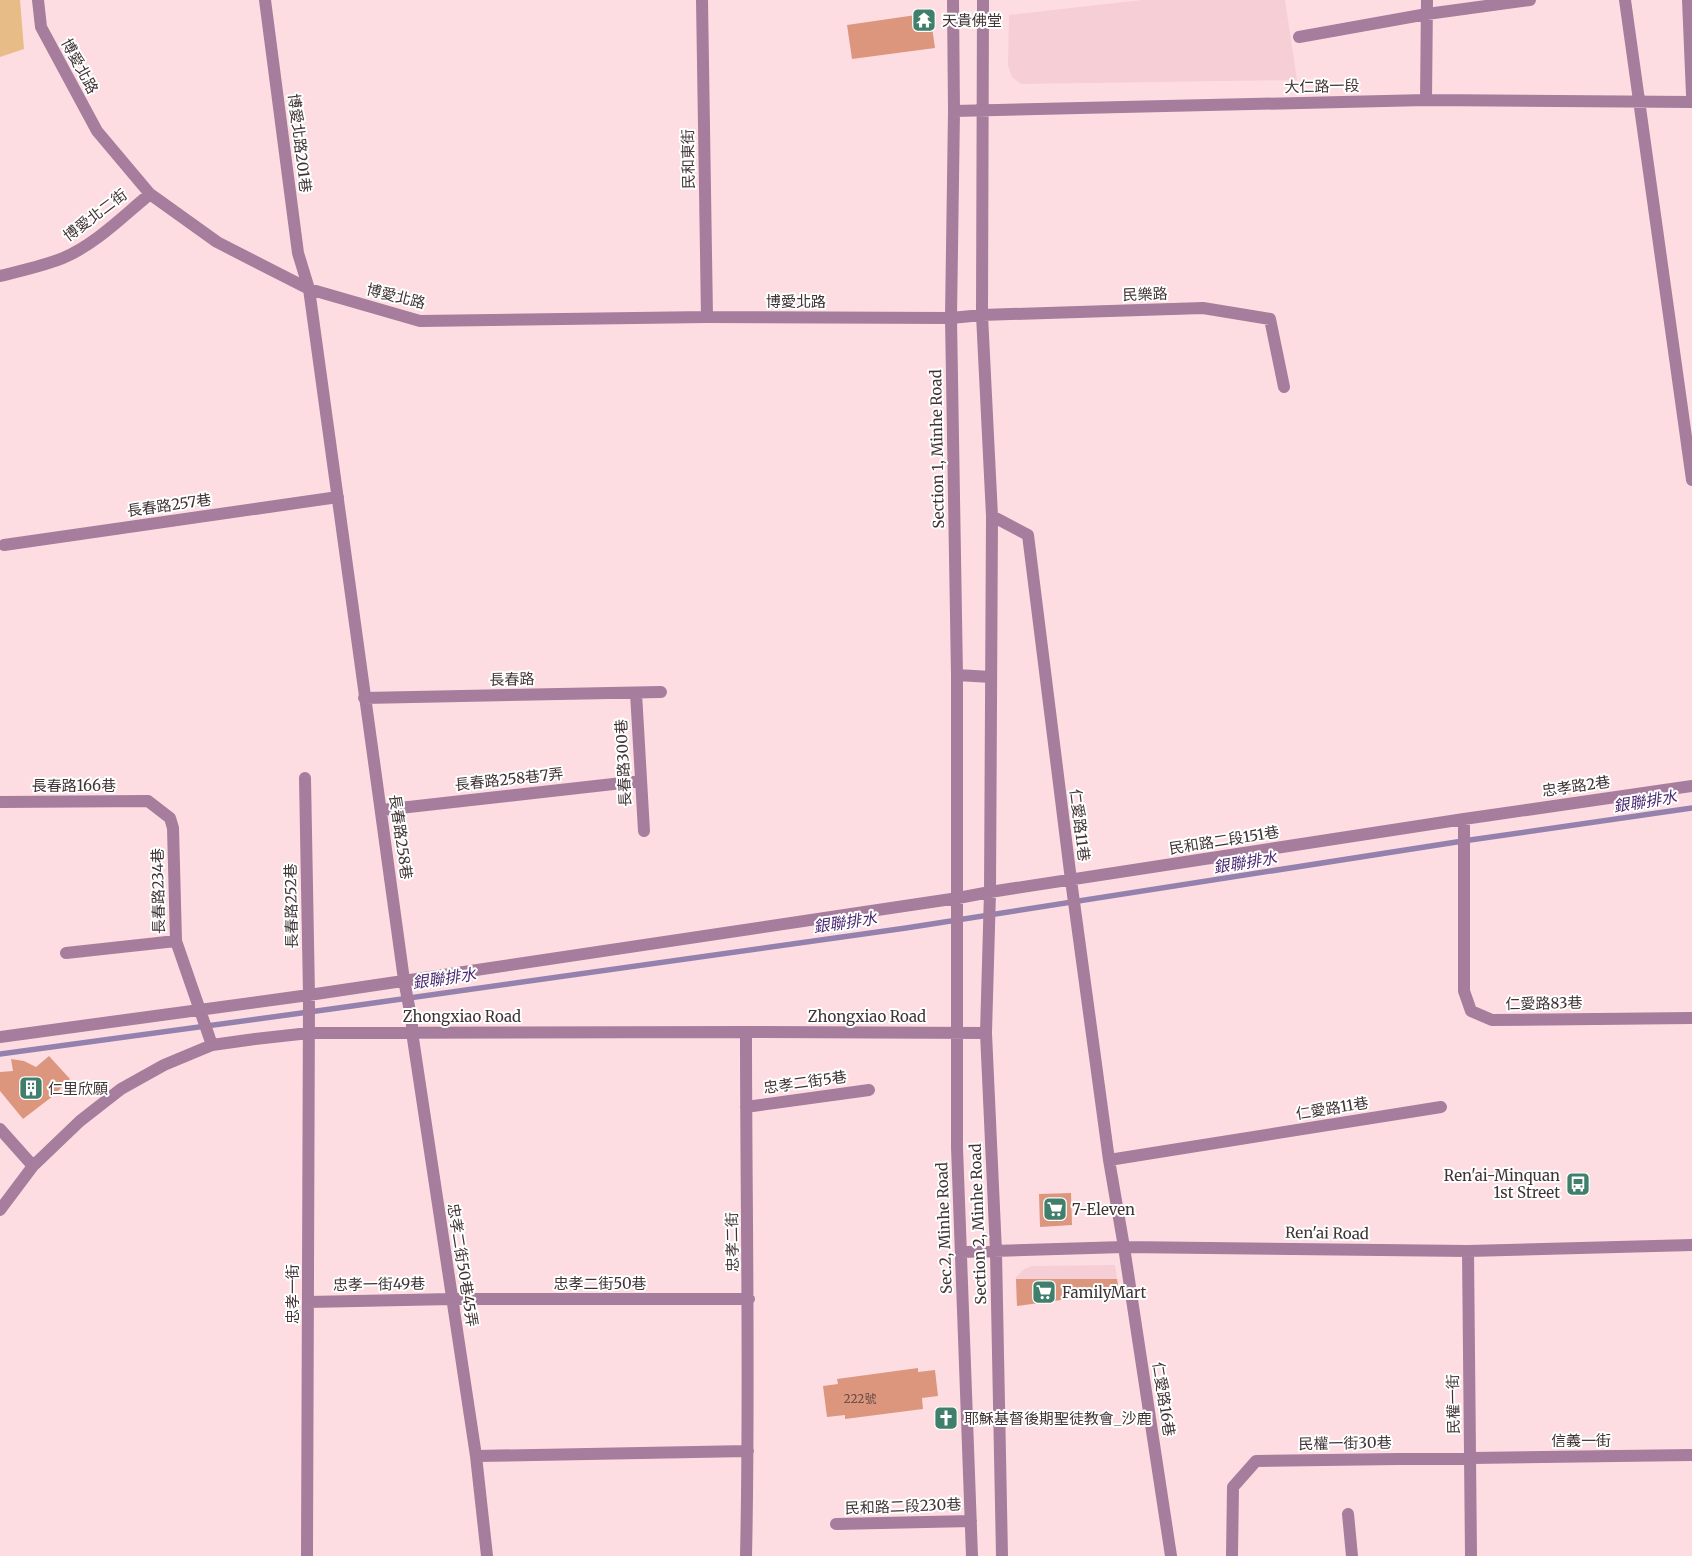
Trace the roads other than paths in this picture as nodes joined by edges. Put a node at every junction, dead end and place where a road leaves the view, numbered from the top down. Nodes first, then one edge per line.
1 (38, 0) edge
2 (265, 0) edge
3 (702, 0) edge
4 (953, 0) edge
5 (983, 0) edge
6 (1427, 0) edge
7 (1530, 0) edge
8 (1625, 0) edge
9 (1688, 0) edge
10 (1427, 14) junction
11 (1299, 37) dead end
12 (1692, 95) edge
13 (1426, 100) junction
14 (1638, 102) junction
15 (1692, 102) edge
16 (984, 110) junction
17 (954, 111) junction
18 (150, 194) junction
19 (0, 276) edge
20 (309, 289) junction
21 (707, 316) junction
22 (982, 316) junction
23 (951, 318) junction
24 (1284, 388) dead end
25 (1692, 480) edge
26 (338, 497) junction
27 (992, 516) junction
28 (4, 545) dead end
29 (957, 675) junction
30 (991, 677) junction
31 (661, 692) dead end
32 (636, 693) junction
33 (364, 698) junction
34 (305, 778) dead end
35 (640, 781) junction
36 (1692, 786) edge
37 (148, 801) joint
38 (0, 802) edge
39 (382, 810) junction
40 (1464, 824) junction
41 (644, 831) dead end
42 (1071, 880) junction
43 (990, 892) junction
44 (958, 898) junction
45 (176, 941) junction
46 (66, 954) dead end
47 (404, 980) junction
48 (309, 995) junction
49 (199, 1010) junction
50 (1692, 1018) edge
51 (412, 1032) junction
52 (746, 1032) junction
53 (309, 1033) junction
54 (957, 1033) junction
55 (986, 1033) junction
56 (0, 1037) edge
57 (212, 1045) junction
58 (869, 1090) dead end
59 (746, 1107) junction
60 (1441, 1107) dead end
61 (0, 1129) edge
62 (1109, 1160) junction
63 (33, 1166) junction
64 (0, 1210) edge
65 (1692, 1245) edge
66 (1124, 1247) junction
67 (1468, 1251) junction
68 (961, 1252) junction
69 (996, 1252) junction
70 (452, 1298) junction
71 (749, 1299) junction
72 (308, 1302) junction
73 (748, 1451) junction
74 (476, 1456) junction
75 (1692, 1456) edge
76 (1470, 1457) junction
77 (1348, 1514) dead end
78 (971, 1520) junction
79 (836, 1524) dead end
80 (307, 1556) edge
81 (487, 1556) edge
82 (746, 1556) edge
83 (971, 1556) edge
84 (1002, 1556) edge
85 (1171, 1556) edge
86 (1232, 1556) edge
87 (1352, 1556) edge
88 (1471, 1556) edge

1 - 18 street, 博愛北路
2 - 20 street, 博愛北路201巷
3 - 21 street, 民和東街
4 - 17 street, Section 1, Minhe Road
5 - 16 street
6 - 10 street
7 - 10 street
8 - 14 street
9 - 12 street
10 - 11 street
10 - 13 street
13 - 14 street, 大仁路一段
13 - 16 street, 大仁路一段
14 - 15 street, 大仁路一段
14 - 25 street
16 - 17 street, 大仁路一段
16 - 22 street
17 - 23 street, Section 1, Minhe Road
18 - 19 street, 博愛北二街
18 - 20 street, 博愛北路
20 - 21 street, 博愛北路
20 - 26 street
21 - 23 street, 博愛北路
22 - 23 street, 民樂路
22 - 24 street, 民樂路
22 - 27 street
23 - 29 street, Section 1, Minhe Road
26 - 28 street, 長春路257巷
26 - 33 street
27 - 30 street
27 - 42 street, 仁愛路11巷
29 - 30 street
29 - 44 street, Section 1, Minhe Road
30 - 43 street
31 - 32 street, 長春路
32 - 33 street, 長春路
32 - 35 street, 長春路300巷
33 - 39 street, 長春路258巷
34 - 48 street, 長春路252巷
35 - 39 street, 長春路258巷7弄
35 - 41 street, 長春路300巷
36 - 40 street, 忠孝路2巷
37 - 38 street, 長春路166巷
37 - 45 street, 長春路234巷
39 - 47 street, 長春路258巷
40 - 42 street, 民和路二段151巷
40 - 50 street, 仁愛路83巷
42 - 43 street, 民和路二段151巷
42 - 62 street, 仁愛路11巷
43 - 44 street, 民和路二段151巷
43 - 55 street, Section 2, Minhe Road
44 - 47 street, 民和路二段151巷
44 - 54 street, Sec.2, Minhe Road
45 - 46 street
45 - 49 street, 長春路234巷
47 - 48 street, 民和路二段151巷
47 - 51 street, 忠孝二街50巷45弄
48 - 49 street, 民和路二段151巷
48 - 53 street, 長春路252巷
49 - 56 street, 民和路二段151巷
49 - 57 street, 長春路234巷
51 - 52 street, Zhongxiao Road
51 - 53 street, Zhongxiao Road
51 - 70 street, 忠孝二街50巷45弄
52 - 54 street, Zhongxiao Road
52 - 59 street, 忠孝二街
53 - 57 street, Zhongxiao Road
53 - 72 street, 忠孝一街
54 - 55 street, Zhongxiao Road
54 - 68 street, Sec.2, Minhe Road
55 - 69 street, Section 2, Minhe Road
57 - 63 street, Zhongxiao Road
58 - 59 street, 忠孝二街5巷
59 - 71 street, 忠孝二街
60 - 62 street, 仁愛路11巷
61 - 63 street
62 - 66 street, 仁愛路11巷
63 - 64 street, Zhongxiao Road
65 - 67 street, Ren'ai Road
66 - 67 street, Ren'ai Road
66 - 69 street, Ren'ai Road
66 - 85 street, 仁愛路16巷
67 - 76 street, 民權一街
68 - 69 street, Ren'ai Road
68 - 78 street, Sec.2, Minhe Road
69 - 84 street, Section 2, Minhe Road
70 - 71 street, 忠孝二街50巷
70 - 72 street, 忠孝一街49巷
70 - 74 street, 忠孝二街50巷45弄
71 - 73 street, 忠孝二街
72 - 80 street, 忠孝一街
73 - 74 street
73 - 82 street, 忠孝二街
74 - 81 street, 忠孝二街50巷45弄
75 - 76 street, 信義一街
76 - 86 street, 民權一街30巷
76 - 88 street, 民權一街
77 - 87 street
78 - 79 street, 民和路二段230巷
78 - 83 street, Sec.2, Minhe Road

